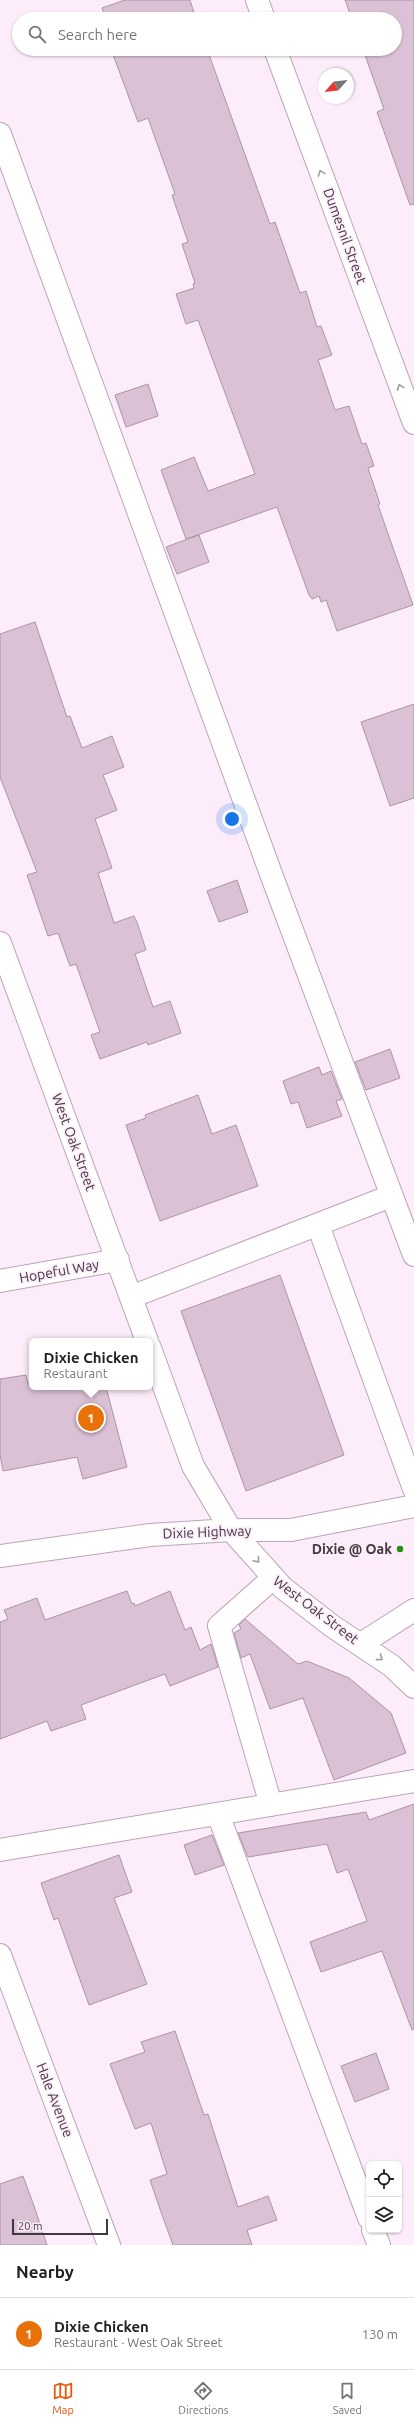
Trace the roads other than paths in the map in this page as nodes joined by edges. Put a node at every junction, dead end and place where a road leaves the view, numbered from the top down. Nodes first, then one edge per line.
1 (257, 0) edge
2 (261, 12) edge
3 (278, 56) edge
4 (0, 134) edge
5 (414, 423) edge
6 (0, 943) edge
7 (391, 1196) junction
8 (318, 1225) junction
9 (414, 1255) edge
10 (118, 1260) junction
11 (0, 1281) edge
12 (131, 1297) junction
13 (146, 1338) edge
14 (153, 1356) edge
15 (414, 1489) edge
16 (414, 1506) edge
17 (231, 1530) junction
18 (0, 1556) edge
19 (273, 1578) junction
20 (414, 1610) edge
21 (361, 1644) junction
22 (414, 1687) edge
23 (414, 1781) edge
24 (271, 1805) junction
25 (218, 1814) junction
26 (0, 1850) edge
27 (0, 1956) edge
28 (366, 2210) edge
29 (374, 2233) edge
30 (109, 2245) edge
31 (379, 2245) edge

1 - 2 main road
5 -> 3 main road, Dumesnil Street
4 - 7 main road
6 - 10 main road, West Oak Street
7 - 8 main road
7 - 9 main road
8 - 12 main road
8 - 15 main road
10 - 11 main road, Hopeful Way
10 - 12 main road, West Oak Street
12 - 13 main road, West Oak Street
14 - 17 main road, West Oak Street
16 - 17 main road, Dixie Highway
17 - 18 main road, Dixie Highway
17 -> 19 main road, West Oak Street
19 - 21 main road, West Oak Street
19 - 24 main road
20 - 21 main road
21 -> 22 main road, West Oak Street
23 - 24 main road
24 - 25 main road
25 - 26 main road
25 - 28 main road
27 - 30 main road, Hale Avenue
29 - 31 main road

